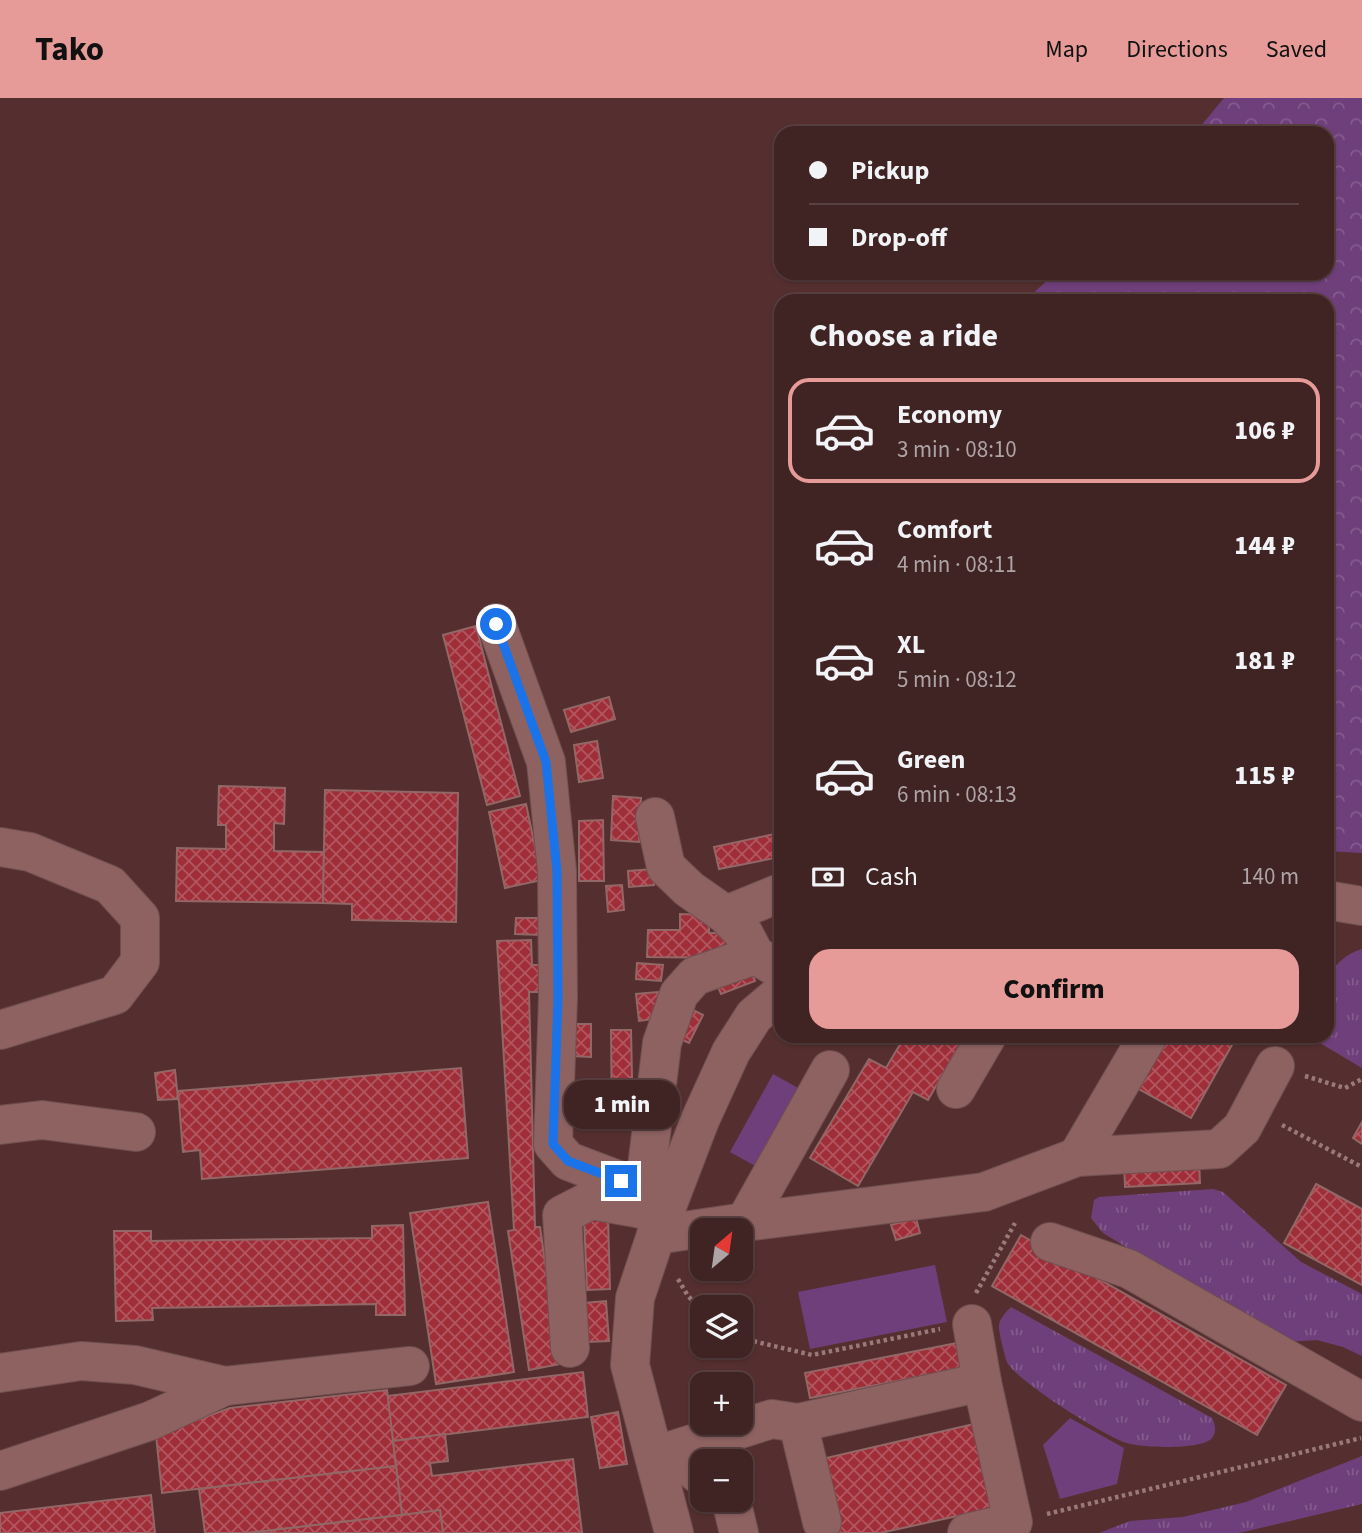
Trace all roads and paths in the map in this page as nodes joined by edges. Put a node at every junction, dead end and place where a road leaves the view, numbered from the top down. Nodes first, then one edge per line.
1 (496, 624) dead end
2 (655, 817) dead end
3 (0, 847) edge
4 (774, 895) edge
5 (1334, 901) edge
6 (1362, 906) edge
7 (726, 915) junction
8 (768, 962) edge
9 (774, 999) edge
10 (0, 1030) edge
11 (983, 1043) edge
12 (1144, 1043) edge
13 (1275, 1066) joint
14 (830, 1070) dead end
15 (1362, 1079) edge
16 (956, 1089) dead end
17 (1253, 1111) junction
18 (0, 1125) edge
19 (136, 1132) dead end
20 (1077, 1157) junction
21 (1362, 1167) edge
22 (747, 1218) edge
23 (654, 1219) junction
24 (690, 1220) edge
25 (753, 1221) edge
26 (1015, 1223) dead end
27 (1049, 1242) dead end
28 (962, 1317) junction
29 (753, 1341) edge
30 (570, 1348) dead end
31 (410, 1366) dead end
32 (0, 1373) edge
33 (982, 1382) junction
34 (225, 1386) junction
35 (1362, 1402) edge
36 (797, 1423) junction
37 (1362, 1437) edge
38 (662, 1453) junction
39 (690, 1470) edge
40 (0, 1471) edge
41 (734, 1512) edge
42 (822, 1522) dead end
43 (1013, 1522) junction
44 (674, 1533) edge
45 (739, 1533) edge
46 (967, 1533) edge

1 - 23 lane
2 - 7 lane
3 - 10 lane
4 - 7 lane
5 - 6 lane
7 - 8 lane
8 - 23 lane
9 - 23 lane
11 - 16 lane
12 - 20 lane
13 - 15 path
13 - 17 lane
14 - 22 lane
17 - 20 lane
17 - 21 path
18 - 19 lane
20 - 25 lane
23 - 24 lane
23 - 30 lane
23 - 38 lane
26 - 28 path
27 - 35 lane
28 - 29 path
28 - 33 lane
31 - 34 lane
32 - 34 lane
33 - 36 lane
33 - 43 lane
34 - 40 lane
36 - 38 lane
36 - 42 lane
37 - 43 path
38 - 39 lane
38 - 44 lane
41 - 45 lane
43 - 46 lane

